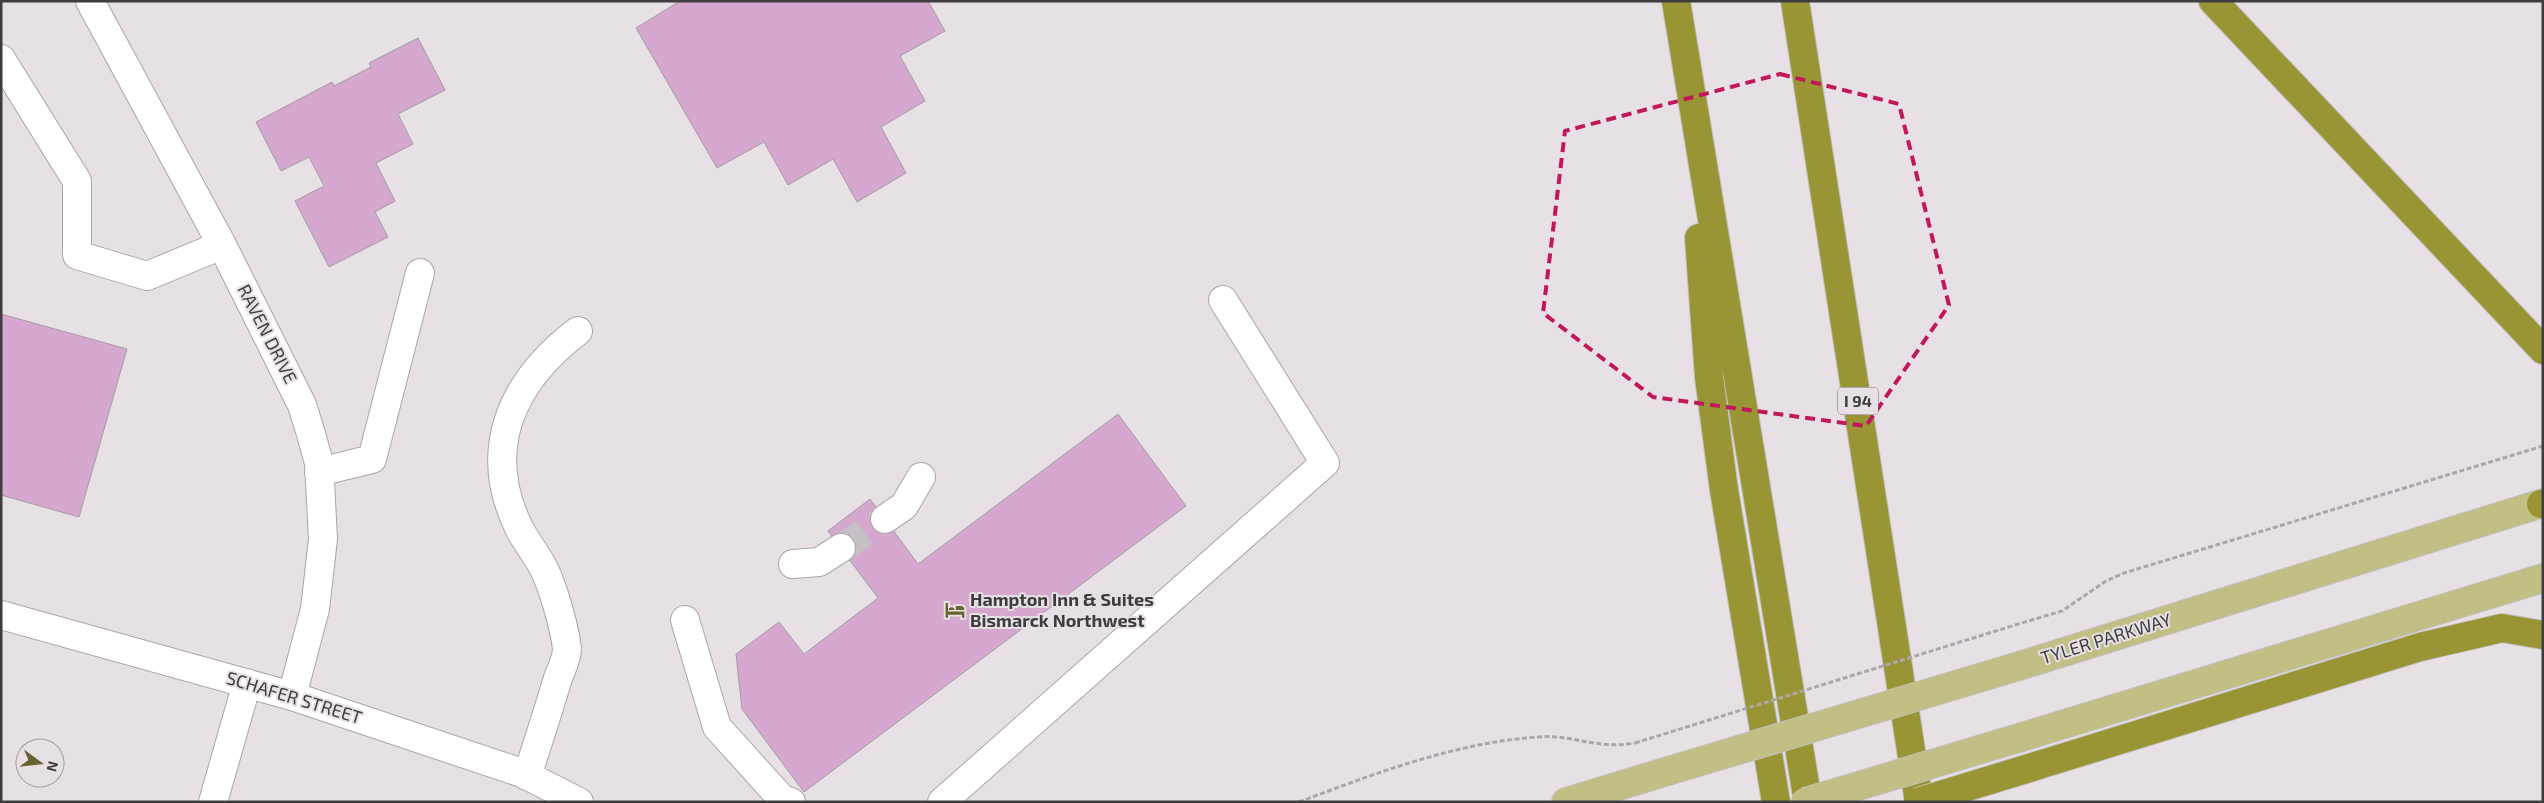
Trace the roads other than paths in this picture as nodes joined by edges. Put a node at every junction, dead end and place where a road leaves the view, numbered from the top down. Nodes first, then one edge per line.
1 (90, 1) edge
2 (1676, 1) edge
3 (1795, 1) edge
4 (2213, 1) edge
5 (1, 59) edge
6 (1698, 139) junction
7 (222, 245) junction
8 (420, 273) dead end
9 (1222, 300) dead end
10 (578, 332) dead end
11 (2543, 350) edge
12 (319, 472) junction
13 (921, 477) dead end
14 (2542, 504) edge
15 (885, 519) tunnel mouth
16 (841, 548) tunnel mouth
17 (793, 564) dead end
18 (2543, 578) edge
19 (1, 615) edge
20 (685, 620) dead end
21 (2543, 635) edge
22 (247, 683) junction
23 (292, 696) junction
24 (1912, 755) junction
25 (527, 776) junction
26 (213, 802) edge
27 (579, 802) edge
28 (792, 802) edge
29 (942, 802) edge
30 (1566, 802) edge
31 (1776, 802) edge
32 (1807, 802) edge
33 (1919, 802) edge
34 (1934, 802) edge

1 - 7 street, RAVEN DRIVE
2 - 6 highway
3 - 24 highway, I 94
4 - 11 highway
5 - 7 street
6 - 31 highway
6 - 32 highway
7 - 12 street, RAVEN DRIVE
8 - 12 street
9 - 29 street
10 - 25 street
12 - 23 street, RAVEN DRIVE
13 - 15 street
14 - 30 main road, TYLER PARKWAY, bridge
16 - 17 street
18 - 32 main road, bridge
19 - 22 street, SCHAFER STREET
20 - 28 street
21 - 33 highway, bridge
22 - 23 street, SCHAFER STREET
22 - 26 street
23 - 25 street, SCHAFER STREET
24 - 33 highway, I 94
24 - 34 highway
25 - 27 street, SCHAFER STREET

